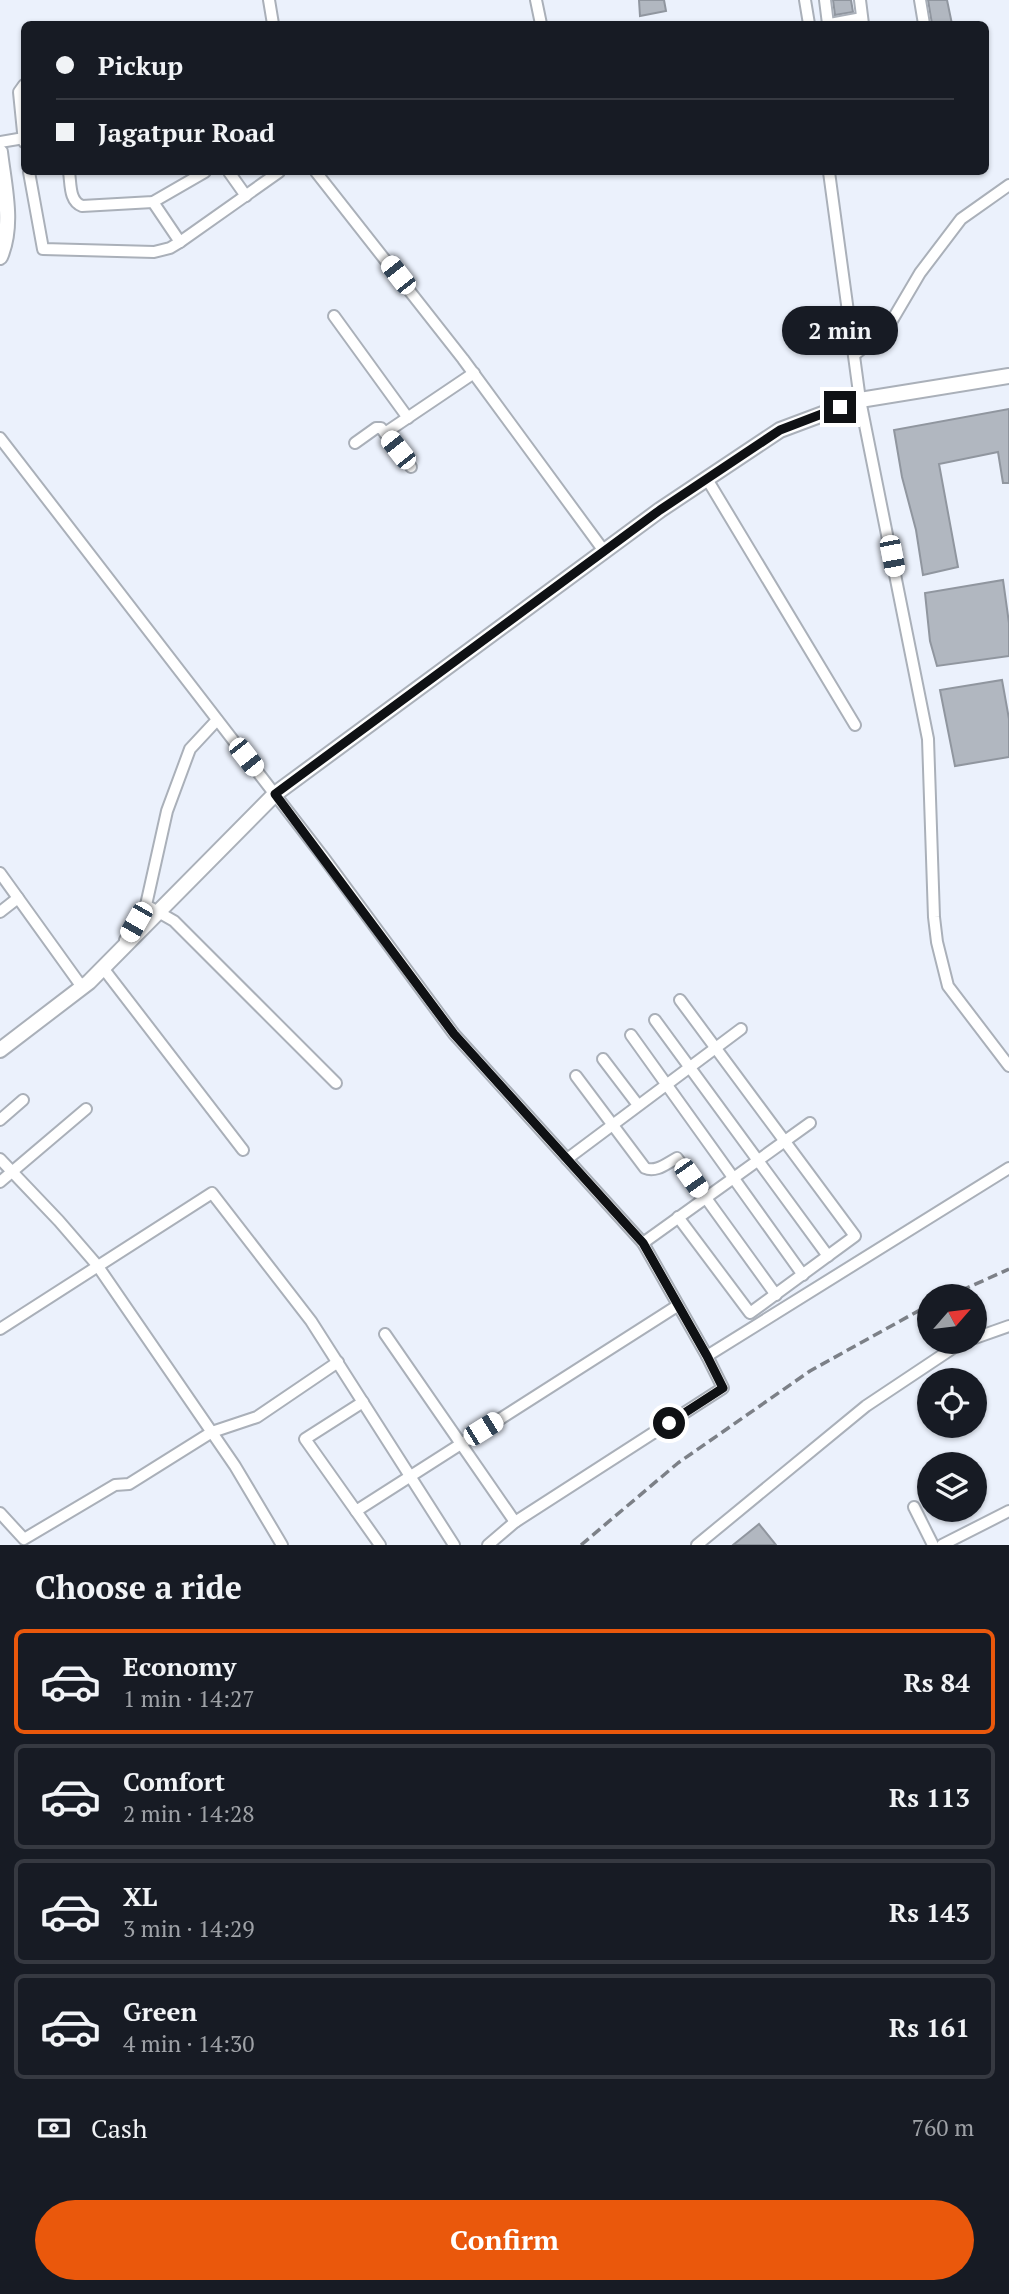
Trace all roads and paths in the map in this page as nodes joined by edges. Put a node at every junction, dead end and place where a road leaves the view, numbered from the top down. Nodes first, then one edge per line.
1 (270, 0) edge
2 (536, 0) edge
3 (805, 0) edge
4 (825, 0) edge
5 (860, 0) edge
6 (920, 0) edge
7 (273, 21) edge
8 (540, 21) edge
9 (808, 21) edge
10 (828, 21) edge
11 (863, 21) edge
12 (924, 21) edge
13 (21, 89) edge
14 (21, 111) edge
15 (21, 140) edge
16 (0, 142) edge
17 (0, 152) edge
18 (30, 175) edge
19 (69, 175) edge
20 (200, 175) edge
21 (231, 175) edge
22 (275, 175) edge
23 (318, 175) edge
24 (829, 175) edge
25 (1009, 185) edge
26 (246, 196) junction
27 (153, 202) junction
28 (180, 242) junction
29 (0, 257) edge
30 (334, 316) dead end
31 (854, 355) junction
32 (474, 373) junction
33 (1009, 376) edge
34 (860, 400) junction
35 (408, 418) junction
36 (385, 433) junction
37 (0, 438) edge
38 (355, 443) dead end
39 (411, 467) dead end
40 (707, 479) junction
41 (604, 551) junction
42 (217, 720) junction
43 (855, 725) dead end
44 (275, 794) junction
45 (0, 873) edge
46 (18, 898) junction
47 (151, 908) junction
48 (0, 912) edge
49 (103, 968) junction
50 (82, 987) junction
51 (680, 1000) dead end
52 (655, 1020) dead end
53 (741, 1029) dead end
54 (631, 1035) dead end
55 (716, 1047) junction
56 (0, 1050) edge
57 (603, 1059) dead end
58 (1009, 1066) edge
59 (690, 1067) junction
60 (576, 1076) dead end
61 (336, 1083) dead end
62 (668, 1084) junction
63 (23, 1100) dead end
64 (638, 1105) junction
65 (86, 1109) dead end
66 (0, 1121) edge
67 (810, 1123) dead end
68 (613, 1125) junction
69 (785, 1141) junction
70 (243, 1150) dead end
71 (0, 1159) edge
72 (567, 1159) junction
73 (758, 1160) junction
74 (1009, 1168) edge
75 (12, 1172) junction
76 (733, 1178) junction
77 (0, 1182) edge
78 (705, 1198) junction
79 (678, 1217) junction
80 (643, 1243) junction
81 (828, 1256) junction
82 (97, 1265) junction
83 (803, 1275) junction
84 (776, 1295) junction
85 (677, 1306) junction
86 (1009, 1326) edge
87 (0, 1329) edge
88 (385, 1334) dead end
89 (987, 1334) edge
90 (944, 1354) edge
91 (707, 1356) junction
92 (338, 1363) junction
93 (363, 1402) junction
94 (212, 1432) junction
95 (461, 1442) junction
96 (410, 1475) junction
97 (914, 1507) dead end
98 (356, 1511) junction
99 (1009, 1511) edge
100 (0, 1513) edge
101 (515, 1522) junction
102 (26, 1542) edge
103 (282, 1545) edge
104 (380, 1545) edge
105 (454, 1545) edge
106 (488, 1545) edge
107 (697, 1545) edge
108 (933, 1545) edge
109 (942, 1545) edge

1 - 7 street
2 - 8 street
3 - 9 street
4 - 10 street
5 - 11 street
6 - 12 street
13 - 14 street
15 - 16 street
17 - 29 street
18 - 28 street
19 - 27 street
20 - 27 street
21 - 26 street
22 - 26 street
23 - 32 street
24 - 31 street
25 - 31 street
26 - 28 street
27 - 28 street
30 - 35 street
31 - 34 street
32 - 35 street
32 - 41 street
33 - 34 street
34 - 40 street
34 - 58 street
35 - 36 street
36 - 38 street
36 - 39 street
37 - 42 street
40 - 41 street
40 - 43 street
41 - 44 street
42 - 44 street
42 - 47 street
44 - 47 street
44 - 72 street
45 - 46 street
46 - 48 street
46 - 50 street
47 - 49 street
47 - 61 street
49 - 50 street
49 - 70 street
50 - 56 street
51 - 55 street
52 - 59 street
53 - 55 street
54 - 62 street
55 - 59 street
55 - 69 street
57 - 64 street
59 - 62 street
59 - 73 street
60 - 68 street
62 - 64 street
62 - 76 street
63 - 66 street
64 - 68 street
65 - 75 street
67 - 69 street
68 - 72 street
68 - 78 street
69 - 73 street
69 - 81 street
71 - 75 street
72 - 80 street
73 - 76 street
73 - 81 street
74 - 91 street
75 - 77 street
75 - 82 street
76 - 78 street
76 - 83 street
78 - 79 street
78 - 84 street
79 - 80 street
79 - 84 street
80 - 85 street
81 - 83 street
82 - 87 street
82 - 92 street
82 - 94 street
83 - 84 street
85 - 91 street
85 - 95 street
86 - 89 street
88 - 95 street
90 - 107 street
91 - 101 street
92 - 93 street
92 - 94 street
93 - 96 street
93 - 98 street
94 - 102 street
94 - 103 street
95 - 96 street
95 - 101 street
96 - 98 street
96 - 105 street
97 - 108 street
98 - 104 street
99 - 109 street
100 - 102 street
101 - 106 street

